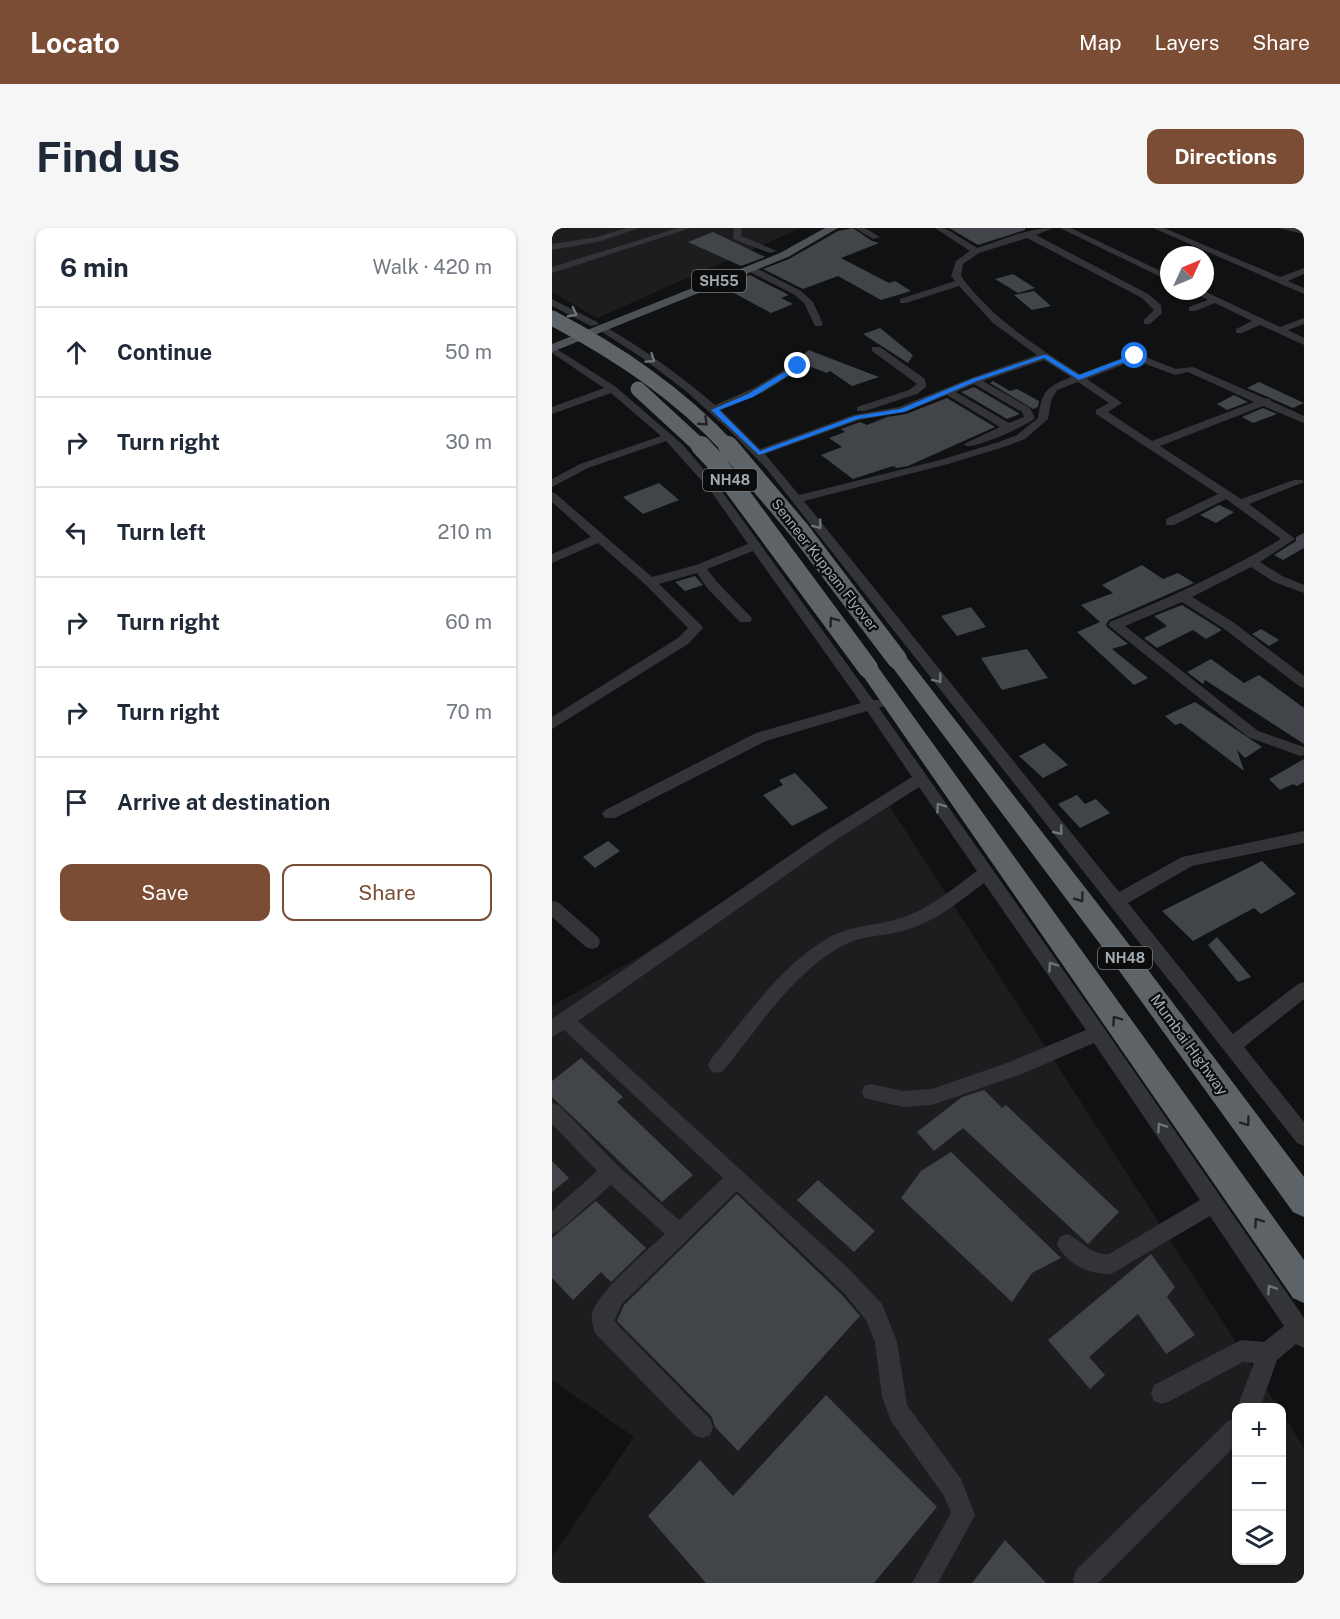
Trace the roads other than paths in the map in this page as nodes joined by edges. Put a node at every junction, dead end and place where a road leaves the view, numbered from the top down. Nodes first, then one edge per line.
1 (635, 228) edge
2 (687, 228) edge
3 (738, 228) edge
4 (818, 228) edge
5 (833, 228) edge
6 (860, 228) edge
7 (939, 228) edge
8 (1049, 228) edge
9 (1064, 228) edge
10 (1158, 228) edge
11 (1282, 228) edge
12 (1304, 231) edge
13 (1027, 234) junction
14 (876, 237) dead end
15 (552, 247) edge
16 (773, 251) junction
17 (975, 251) junction
18 (751, 269) junction
19 (552, 270) edge
20 (1304, 271) edge
21 (1160, 274) edge
22 (1282, 280) junction
23 (960, 283) junction
24 (1304, 291) edge
25 (1215, 300) joint
26 (903, 301) dead end
27 (552, 302) edge
28 (1192, 309) dead end
29 (552, 318) edge
30 (1260, 321) junction
31 (1304, 321) edge
32 (1148, 322) dead end
33 (818, 324) dead end
34 (597, 326) junction
35 (1280, 330) junction
36 (1239, 331) dead end
37 (552, 333) edge
38 (552, 342) edge
39 (1304, 342) edge
40 (552, 349) edge
41 (876, 349) dead end
42 (1045, 356) junction
43 (798, 366) dead end
44 (1079, 378) junction
45 (975, 380) junction
46 (612, 389) junction
47 (947, 391) junction
48 (1266, 401) junction
49 (714, 410) junction
50 (552, 411) edge
51 (1304, 420) edge
52 (1010, 428) junction
53 (668, 437) junction
54 (1152, 445) junction
55 (756, 450) junction
56 (933, 454) dead end
57 (1298, 482) dead end
58 (552, 484) edge
59 (1226, 494) junction
60 (552, 495) edge
61 (797, 499) junction
62 (1240, 503) junction
63 (1170, 522) dead end
64 (598, 538) junction
65 (756, 545) junction
66 (552, 559) edge
67 (1251, 562) junction
68 (700, 568) junction
69 (650, 582) junction
70 (1304, 589) edge
71 (1183, 597) junction
72 (745, 620) dead end
73 (1304, 683) edge
74 (881, 703) junction
75 (944, 709) junction
76 (552, 724) edge
77 (1303, 752) edge
78 (921, 779) junction
79 (609, 814) dead end
80 (1304, 837) edge
81 (986, 873) junction
82 (1116, 902) junction
83 (552, 907) edge
84 (592, 942) dead end
85 (1304, 989) edge
86 (558, 1024) edge
87 (1098, 1033) junction
88 (1232, 1046) junction
89 (717, 1065) dead end
90 (1139, 1073) junction
91 (871, 1092) dead end
92 (552, 1111) edge
93 (1304, 1137) edge
94 (611, 1172) junction
95 (736, 1178) junction
96 (1304, 1202) edge
97 (1213, 1203) junction
98 (552, 1224) edge
99 (679, 1233) junction
100 (1066, 1244) dead end
101 (1304, 1287) edge
102 (1301, 1333) edge
103 (1268, 1353) junction
104 (1162, 1393) dead end
105 (1250, 1403) edge
106 (702, 1427) dead end
107 (1232, 1433) edge
108 (1085, 1579) dead end
109 (924, 1583) edge

1 - 15 street
2 - 19 street
3 - 16 street
4 - 16 main road, SH55
5 - 18 main road, SH55
6 - 14 street
7 - 17 street
8 - 13 street
9 - 21 street
10 - 22 street
11 - 12 street
13 - 17 street
13 - 32 street
16 - 34 main road, SH55
17 - 23 street
18 - 33 street
18 - 34 main road, SH55
20 - 22 street
22 - 24 street
23 - 26 street
23 - 42 street
25 - 28 street
25 - 30 street
27 -> 34 street
29 -> 75 highway, Senneer Kuppam Flyover / NH48, bridge
30 - 35 street
30 - 36 street
31 - 35 street
34 - 38 main road, SH55
34 - 40 main road, SH55
34 -> 49 street
35 - 39 street
74 -> 37 highway, Senneer Kuppam Flyover / NH48, bridge
40 - 46 street
41 - 55 street
42 - 44 street
42 - 45 street
43 - 49 street
44 - 48 street
44 - 54 street
44 - 61 street
45 - 47 street
45 - 52 street
46 - 50 street
46 - 53 street
47 - 52 street
47 - 55 street
48 - 51 street
48 - 54 street
49 - 55 street
52 - 56 street
53 - 58 street
53 - 65 street
54 - 59 street
55 - 61 street
57 - 62 street
59 - 62 street
59 - 63 street
60 - 64 street
61 -> 75 street
62 - 67 street
64 - 66 street
64 - 69 street
65 - 68 street
65 - 74 street
67 - 70 street
67 - 71 street
68 - 69 street
68 - 72 street
69 - 76 street
71 - 73 street
71 - 77 street
74 - 78 street
74 - 79 street
90 -> 74 highway, NH48
75 -> 82 street
75 -> 96 highway, Mumbai Highway / NH48
81 -> 78 street
78 - 86 street
80 - 82 street
87 -> 81 street
81 - 89 street
82 - 88 street
83 - 84 street
85 - 88 street
86 - 95 street
87 - 90 street
87 - 91 street
88 - 93 street
97 -> 90 street
101 -> 90 highway, NH48
92 - 94 street
94 - 98 street
94 - 99 street
95 - 99 street
95 - 109 street
97 - 100 street
102 -> 97 street
99 - 106 street
102 - 103 street
103 - 104 street
103 - 105 street
107 - 108 street

